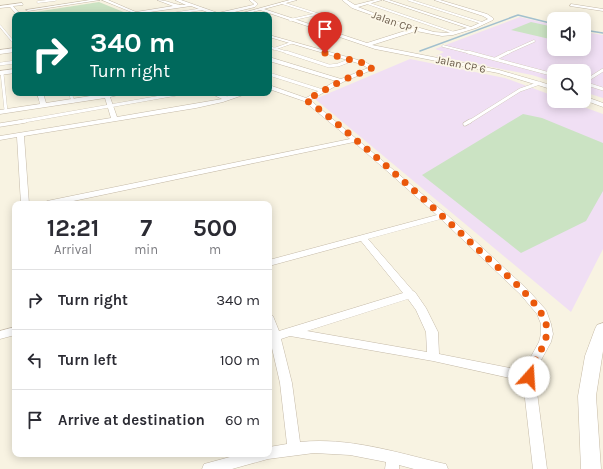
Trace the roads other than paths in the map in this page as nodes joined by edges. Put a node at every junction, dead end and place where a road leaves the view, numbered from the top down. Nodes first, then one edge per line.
1 (35, 0) edge
2 (55, 0) edge
3 (98, 0) edge
4 (104, 0) edge
5 (160, 0) edge
6 (177, 0) edge
7 (251, 0) edge
8 (277, 0) edge
9 (295, 0) edge
10 (344, 0) edge
11 (380, 0) edge
12 (385, 0) edge
13 (409, 0) edge
14 (436, 0) edge
15 (20, 2) edge
16 (38, 2) junction
17 (282, 3) junction
18 (368, 3) junction
19 (10, 5) junction
20 (191, 5) junction
21 (571, 5) dead end
22 (178, 6) junction
23 (353, 6) junction
24 (0, 7) edge
25 (45, 8) junction
26 (203, 9) junction
27 (260, 9) junction
28 (28, 10) joint
29 (603, 10) edge
30 (16, 12) edge
31 (133, 12) edge
32 (141, 12) edge
33 (184, 12) edge
34 (210, 12) edge
35 (230, 12) edge
36 (248, 12) edge
37 (268, 12) edge
38 (272, 13) edge
39 (290, 20) junction
40 (482, 23) junction
41 (0, 26) edge
42 (470, 28) junction
43 (416, 29) junction
44 (454, 33) junction
45 (272, 37) edge
46 (12, 41) edge
47 (534, 41) dead end
48 (291, 43) junction
49 (12, 45) edge
50 (367, 45) junction
51 (0, 46) edge
52 (443, 46) dead end
53 (274, 49) joint
54 (12, 50) edge
55 (0, 52) edge
56 (12, 54) edge
57 (0, 56) edge
58 (495, 59) junction
59 (272, 60) edge
60 (351, 60) junction
61 (12, 62) edge
62 (0, 64) edge
63 (603, 70) edge
64 (12, 71) edge
65 (1, 73) edge
66 (547, 73) edge
67 (272, 75) edge
68 (591, 78) edge
69 (341, 81) junction
70 (540, 84) junction
71 (591, 85) edge
72 (547, 86) edge
73 (272, 88) edge
74 (603, 89) edge
75 (323, 91) junction
76 (41, 96) edge
77 (71, 96) edge
78 (97, 96) edge
79 (107, 96) edge
80 (166, 96) edge
81 (220, 96) edge
82 (237, 96) edge
83 (228, 99) junction
84 (306, 100) junction
85 (591, 100) edge
86 (73, 101) junction
87 (603, 104) edge
88 (43, 106) junction
89 (110, 106) junction
90 (3, 112) edge
91 (115, 119) junction
92 (465, 124) dead end
93 (0, 125) edge
94 (20, 135) junction
95 (0, 138) edge
96 (356, 140) junction
97 (25, 201) edge
98 (61, 201) edge
99 (443, 216) junction
100 (362, 237) junction
101 (272, 261) edge
102 (411, 294) junction
103 (272, 326) edge
104 (603, 329) edge
105 (12, 332) edge
106 (292, 332) junction
107 (0, 335) edge
108 (276, 336) junction
109 (433, 357) junction
110 (529, 377) junction
111 (294, 449) junction
112 (272, 453) edge
113 (253, 457) edge
114 (392, 464) edge
115 (209, 469) edge
116 (441, 469) edge
117 (540, 469) edge
118 (591, 469) edge

1 - 16 lane
2 - 16 lane
3 - 25 street
4 - 31 street
5 - 22 street
6 - 20 street
7 - 35 street
8 - 17 street
9 - 17 street
10 - 23 street, Jalan CP 1
11 - 18 street
12 - 42 street
13 - 40 lane
14 - 40 street, Jalan CP 1
15 - 19 street
15 - 28 street
16 - 25 lane
17 - 27 street
17 - 39 lane
18 - 23 street
18 - 44 lane
19 - 24 street
19 - 30 street
20 - 22 street
20 - 26 street
21 - 29 street
22 - 32 street
23 - 43 street, Jalan CP 1
25 - 28 street
26 - 33 lane
26 - 34 street
27 - 36 street
27 - 37 street, Jalan CP 6
38 - 39 street, Jalan CP 6
39 - 50 street, Jalan CP 6
40 - 42 street, Jalan CP 1
41 - 46 lane
42 - 44 street, Jalan CP 1
43 - 44 street, Jalan CP 1
43 - 50 street
45 - 48 street
47 - 58 lane
48 - 53 lane
48 - 60 street
49 - 51 street
50 - 70 street, Jalan CP 6
52 - 58 lane
53 - 60 lane
54 - 55 street
56 - 57 street
58 - 66 lane
59 - 69 street
60 - 69 street
61 - 62 lane
63 - 68 lane
64 - 65 street
65 - 90 lane
67 - 75 lane
69 - 75 street
70 - 72 street, Jalan CP 6
70 - 92 lane
71 - 74 lane
73 - 84 street
75 - 84 street
76 - 88 street
77 - 86 lane
78 - 86 street
79 - 89 street
80 - 89 lane
81 - 83 street
82 - 83 street
83 - 91 street
84 - 96 street
85 - 87 street
86 - 88 street
88 - 90 street
89 - 91 street
89 - 93 lane
91 - 94 street
94 - 95 street
94 - 97 street
96 - 98 street
96 - 99 street
99 - 100 street
99 - 110 street
100 - 101 street
100 - 102 street
102 - 106 street
102 - 109 street
103 - 108 street
104 - 118 main road
105 - 107 street
106 - 108 street
106 - 109 street
108 - 111 street
109 - 110 street
110 - 117 street
111 - 112 street
111 - 114 street
113 - 115 street
114 - 116 street

